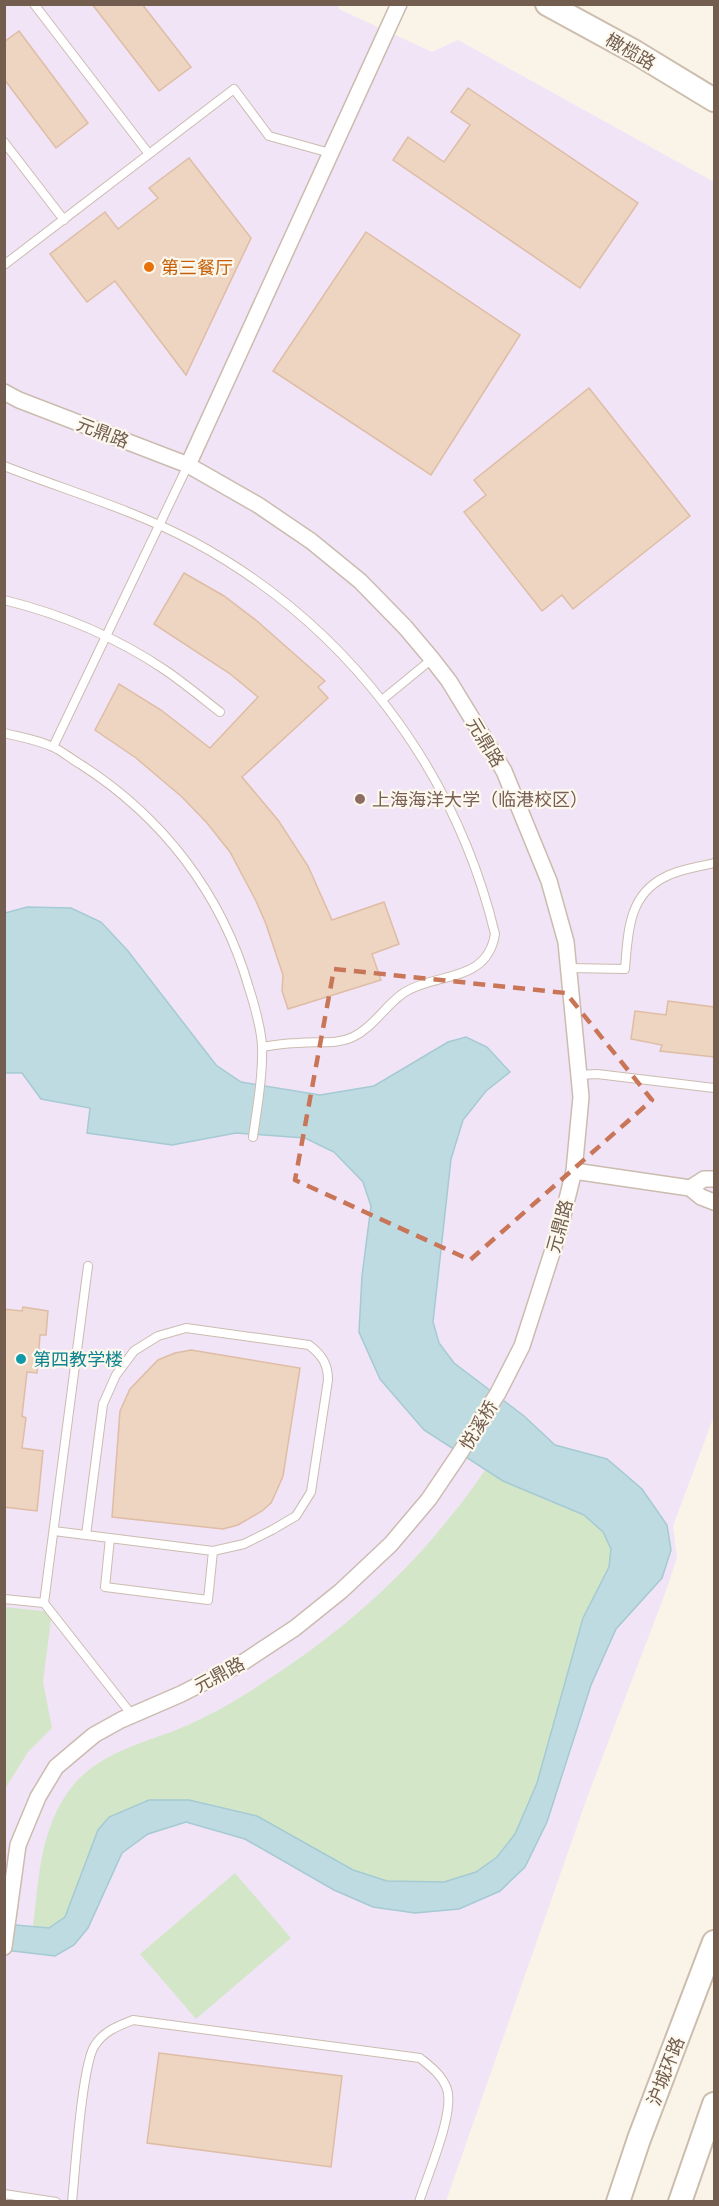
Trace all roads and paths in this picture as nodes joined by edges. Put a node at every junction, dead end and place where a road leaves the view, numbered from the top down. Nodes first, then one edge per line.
1 (34, 4) edge
2 (399, 4) edge
3 (547, 4) edge
4 (714, 100) edge
5 (4, 142) edge
6 (330, 153) junction
7 (149, 154) junction
8 (63, 220) junction
9 (4, 265) edge
10 (4, 392) edge
11 (188, 465) junction
12 (4, 466) edge
13 (160, 525) junction
14 (4, 600) edge
15 (106, 636) junction
16 (432, 658) junction
17 (382, 700) junction
18 (220, 712) dead end
19 (4, 734) edge
20 (53, 747) junction
21 (714, 862) edge
22 (569, 968) junction
23 (262, 1047) junction
24 (579, 1075) junction
25 (714, 1088) edge
26 (253, 1137) dead end
27 (574, 1171) junction
28 (714, 1179) edge
29 (690, 1188) junction
30 (714, 1202) edge
31 (88, 1266) dead end
32 (498, 1393) joint
33 (458, 1456) joint
34 (54, 1531) junction
35 (86, 1535) junction
36 (110, 1538) junction
37 (213, 1551) junction
38 (4, 1599) edge
39 (44, 1604) junction
40 (132, 1715) junction
41 (8, 1894) edge
42 (714, 1942) edge
43 (4, 1947) edge
44 (714, 2104) edge
45 (4, 2194) edge
46 (56, 2202) edge
47 (72, 2202) edge
48 (419, 2202) edge
49 (618, 2202) edge
50 (680, 2202) edge

1 - 7 lane
2 - 6 street
3 - 4 main road, 橄榄路
5 - 8 lane
6 - 7 lane
6 - 11 street
7 - 8 lane
8 - 9 lane
10 - 11 street, 元鼎路
11 - 13 lane
11 - 16 street, 元鼎路
12 - 13 lane
13 - 15 lane
13 - 17 lane
14 - 15 lane
15 - 18 lane
15 - 20 lane
16 - 17 lane
16 - 22 street, 元鼎路
17 - 23 lane
19 - 20 lane
20 - 23 lane
21 - 22 lane
22 - 24 street, 元鼎路
23 - 26 lane
24 - 25 lane
24 - 27 street, 元鼎路
27 - 29 street
27 - 32 street, 元鼎路
28 - 29 street
29 - 30 street
31 - 34 lane
32 - 33 street, 悦溪桥
33 - 40 street, 元鼎路
34 - 35 lane
34 - 39 lane
35 - 36 lane
35 - 37 lane
36 - 37 lane
36 - 37 lane
38 - 39 lane
39 - 40 lane
40 - 41 street, 元鼎路
41 - 43 street, 元鼎路
42 - 49 main road, 沪城环路
44 - 50 main road
45 - 46 lane
47 - 48 lane

